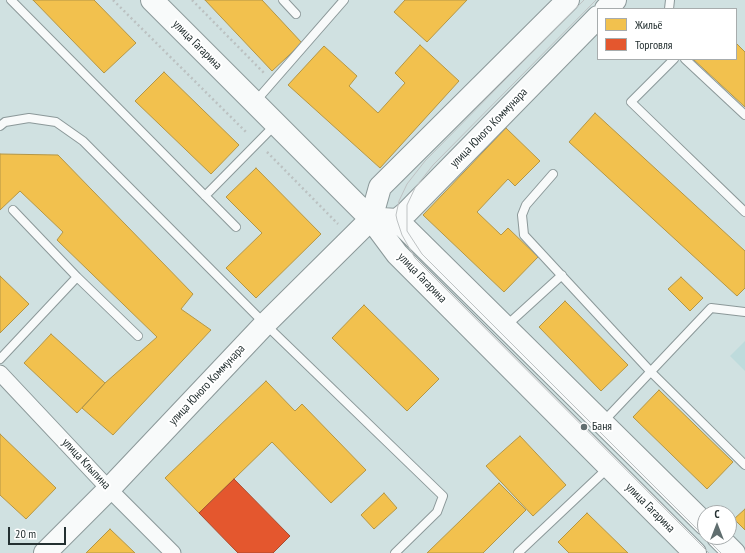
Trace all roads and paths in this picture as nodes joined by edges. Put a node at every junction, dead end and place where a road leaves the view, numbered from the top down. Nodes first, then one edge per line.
1 (11, 0) edge
2 (192, 0) edge
3 (283, 0) edge
4 (344, 0) edge
5 (568, 0) edge
6 (614, 0) edge
7 (157, 2) edge
8 (607, 8) edge
9 (296, 14) dead end
10 (597, 18) edge
11 (673, 60) edge
12 (686, 60) edge
13 (273, 81) junction
14 (254, 103) junction
15 (745, 115) edge
16 (277, 122) junction
17 (0, 126) edge
18 (553, 174) dead end
19 (205, 196) junction
20 (13, 210) dead end
21 (745, 212) edge
22 (371, 219) junction
23 (397, 220) junction
24 (236, 227) dead end
25 (562, 276) junction
26 (77, 277) junction
27 (745, 312) edge
28 (264, 324) junction
29 (505, 327) junction
30 (138, 336) dead end
31 (0, 359) edge
32 (651, 372) junction
33 (0, 373) edge
34 (602, 423) junction
35 (745, 465) edge
36 (609, 467) junction
37 (110, 489) junction
38 (697, 516) edge
39 (726, 545) edge
40 (45, 553) edge
41 (173, 553) edge
42 (395, 553) edge
43 (518, 553) edge
44 (695, 553) edge
45 (734, 553) edge

1 - 19 lane
2 - 13 path
3 - 9 lane
4 - 13 lane
5 - 22 street, улица Юного Коммунара
6 - 8 street
7 - 14 street, улица Гагарина
10 - 23 street, улица Юного Коммунара
11 - 21 lane
12 - 15 lane
13 - 14 lane
14 - 16 street, улица Гагарина
16 - 19 lane
16 - 22 street, улица Гагарина
17 - 28 lane
18 - 25 lane
19 - 24 lane
20 - 26 lane
22 - 23 street
22 - 28 street, улица Юного Коммунара
22 - 36 street, улица Гагарина
23 - 29 street, улица Гагарина
25 - 29 lane
25 - 32 lane
26 - 30 lane
26 - 31 lane
27 - 32 lane
28 - 37 street, улица Юного Коммунара
28 - 42 lane
29 - 34 street, улица Гагарина
32 - 34 lane
32 - 35 lane
33 - 37 street, улица Клыпина
34 - 38 street, улица Гагарина
36 - 43 lane
36 - 44 street, улица Гагарина
37 - 40 street, улица Юного Коммунара
37 - 41 street, улица Клыпина
39 - 45 street

